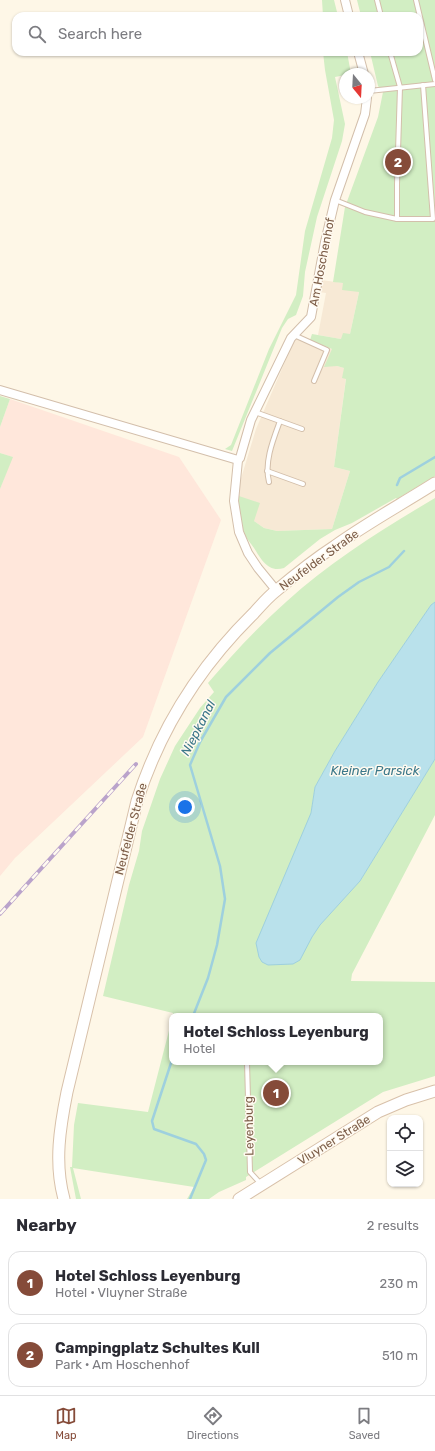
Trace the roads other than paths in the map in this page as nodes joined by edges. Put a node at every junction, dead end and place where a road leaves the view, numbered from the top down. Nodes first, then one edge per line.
1 (345, 0) edge
2 (377, 0) edge
3 (416, 0) edge
4 (348, 12) edge
5 (380, 12) edge
6 (419, 12) edge
7 (423, 29) edge
8 (359, 56) edge
9 (391, 56) edge
10 (362, 68) edge
11 (435, 80) edge
12 (435, 84) edge
13 (423, 85) junction
14 (400, 87) junction
15 (375, 90) edge
16 (366, 104) edge
17 (335, 200) junction
18 (398, 219) junction
19 (294, 335) junction
20 (314, 380) dead end
21 (0, 390) edge
22 (255, 412) junction
23 (280, 421) junction
24 (302, 429) dead end
25 (238, 460) junction
26 (267, 471) junction
27 (269, 482) dead end
28 (435, 483) edge
29 (303, 484) dead end
30 (276, 590) junction
31 (248, 1065) edge
32 (435, 1091) edge
33 (262, 1185) junction
34 (64, 1199) edge
35 (239, 1199) edge

1 - 4 street
2 - 5 lane
3 - 6 lane
7 - 11 lane
8 - 10 street
9 - 14 lane
12 - 13 lane
13 - 14 lane
13 - 18 lane
14 - 15 lane
14 - 18 lane
16 - 17 street, Am Hoschenhof
17 - 18 lane
17 - 19 street, Am Hoschenhof
19 - 20 lane
19 - 22 street, Am Hoschenhof
21 - 25 street
22 - 23 lane
22 - 25 street, Am Hoschenhof
23 - 24 lane
23 - 26 lane
25 - 30 street, Am Hoschenhof
26 - 27 lane
26 - 29 lane
28 - 30 main road, Neufelder Straße
30 - 34 main road, Neufelder Straße
31 - 33 lane, Leyenburg
32 - 33 main road, Vluyner Straße
33 - 35 main road, Vluyner Straße

